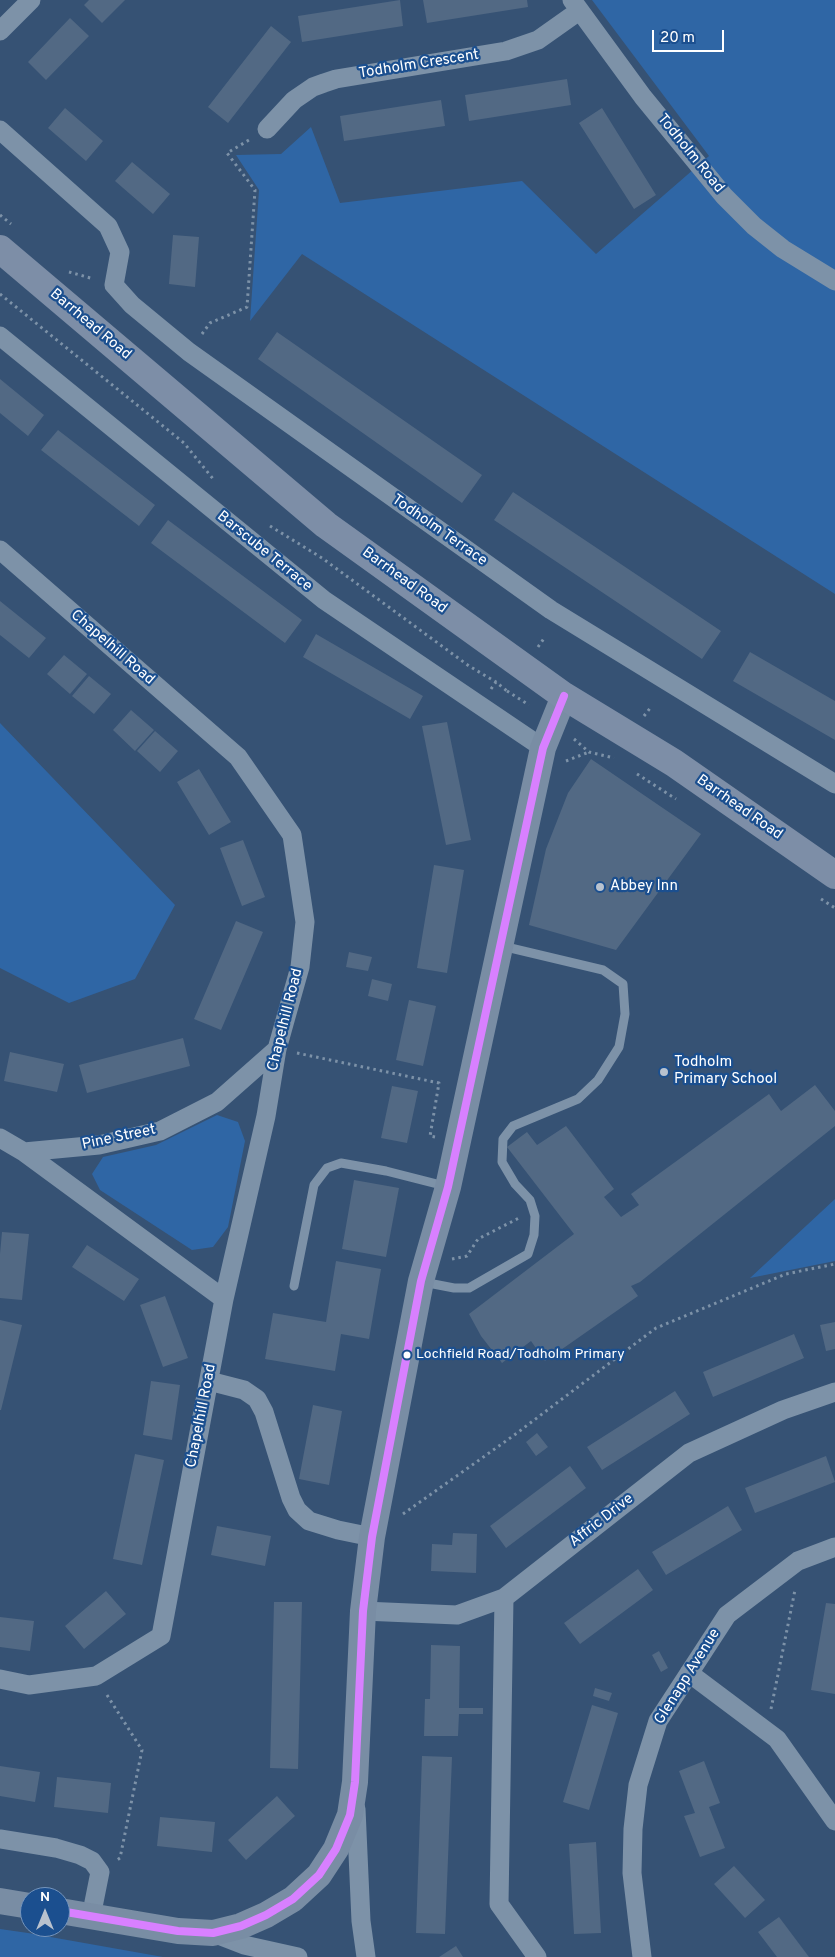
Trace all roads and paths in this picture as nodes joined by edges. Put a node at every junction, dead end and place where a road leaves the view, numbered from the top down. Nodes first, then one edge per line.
1 (31, 0) edge
2 (575, 5) edge
3 (0, 31) edge
4 (267, 129) joint
5 (0, 130) edge
6 (0, 215) edge
7 (7, 238) edge
8 (61, 270) dead end
9 (835, 280) edge
10 (114, 285) junction
11 (0, 294) edge
12 (0, 336) edge
13 (189, 352) junction
14 (214, 480) dead end
15 (265, 523) dead end
16 (0, 550) edge
17 (496, 682) dead end
18 (564, 696) junction
19 (543, 748) junction
20 (835, 784) edge
21 (835, 875) edge
22 (500, 945) junction
23 (277, 1049) junction
24 (439, 1083) dead end
25 (0, 1138) edge
26 (24, 1152) junction
27 (448, 1187) junction
28 (534, 1210) junction
29 (835, 1264) edge
30 (423, 1273) junction
31 (294, 1286) dead end
32 (224, 1298) junction
33 (209, 1381) junction
34 (835, 1392) edge
35 (372, 1537) junction
36 (835, 1547) edge
37 (790, 1567) junction
38 (504, 1598) junction
39 (363, 1611) junction
40 (689, 1673) junction
41 (96, 1676) junction
42 (0, 1679) edge
43 (766, 1731) junction
44 (355, 1782) junction
45 (835, 1821) edge
46 (0, 1839) edge
47 (100, 1872) junction
48 (0, 1901) edge
49 (20, 1904) edge
50 (70, 1913) edge
51 (92, 1917) junction
52 (213, 1933) junction
53 (298, 1957) edge
54 (366, 1957) edge
55 (536, 1957) edge
56 (642, 1957) edge

1 - 3 street
2 - 4 street, Todholm Crescent
2 - 9 street, Todholm Road
4 - 13 path
5 - 10 street
6 - 7 path
7 - 18 main road, Barrhead Road
8 - 10 path
10 - 13 street, Todholm Terrace
11 - 14 path
12 - 19 street, Barscube Terrace
13 - 20 street, Todholm Terrace
15 - 17 path
16 - 23 street, Chapelhill Road
18 - 19 street
18 - 21 main road, Barrhead Road
19 - 22 street
22 - 27 street
22 - 28 lane
23 - 24 path
23 - 26 street, Pine Street
23 - 32 street, Chapelhill Road
25 - 26 street
26 - 32 street
27 - 30 street
27 - 31 lane
28 - 30 path
28 - 30 lane
29 - 35 path
30 - 35 street
32 - 33 street, Chapelhill Road
33 - 35 street
33 - 41 street, Chapelhill Road
34 - 38 street, Affric Drive
35 - 39 street
36 - 37 street, Glenapp Avenue
37 - 40 street, Glenapp Avenue
37 - 43 path
38 - 39 street, Affric Drive
38 - 55 street
39 - 44 street
40 - 43 street
40 - 56 street, Glenapp Avenue
41 - 42 street
41 - 47 path
43 - 45 street
44 - 52 street
44 - 54 street
46 - 47 street
47 - 51 street
48 - 49 street
50 - 51 street
51 - 52 street
52 - 53 street

